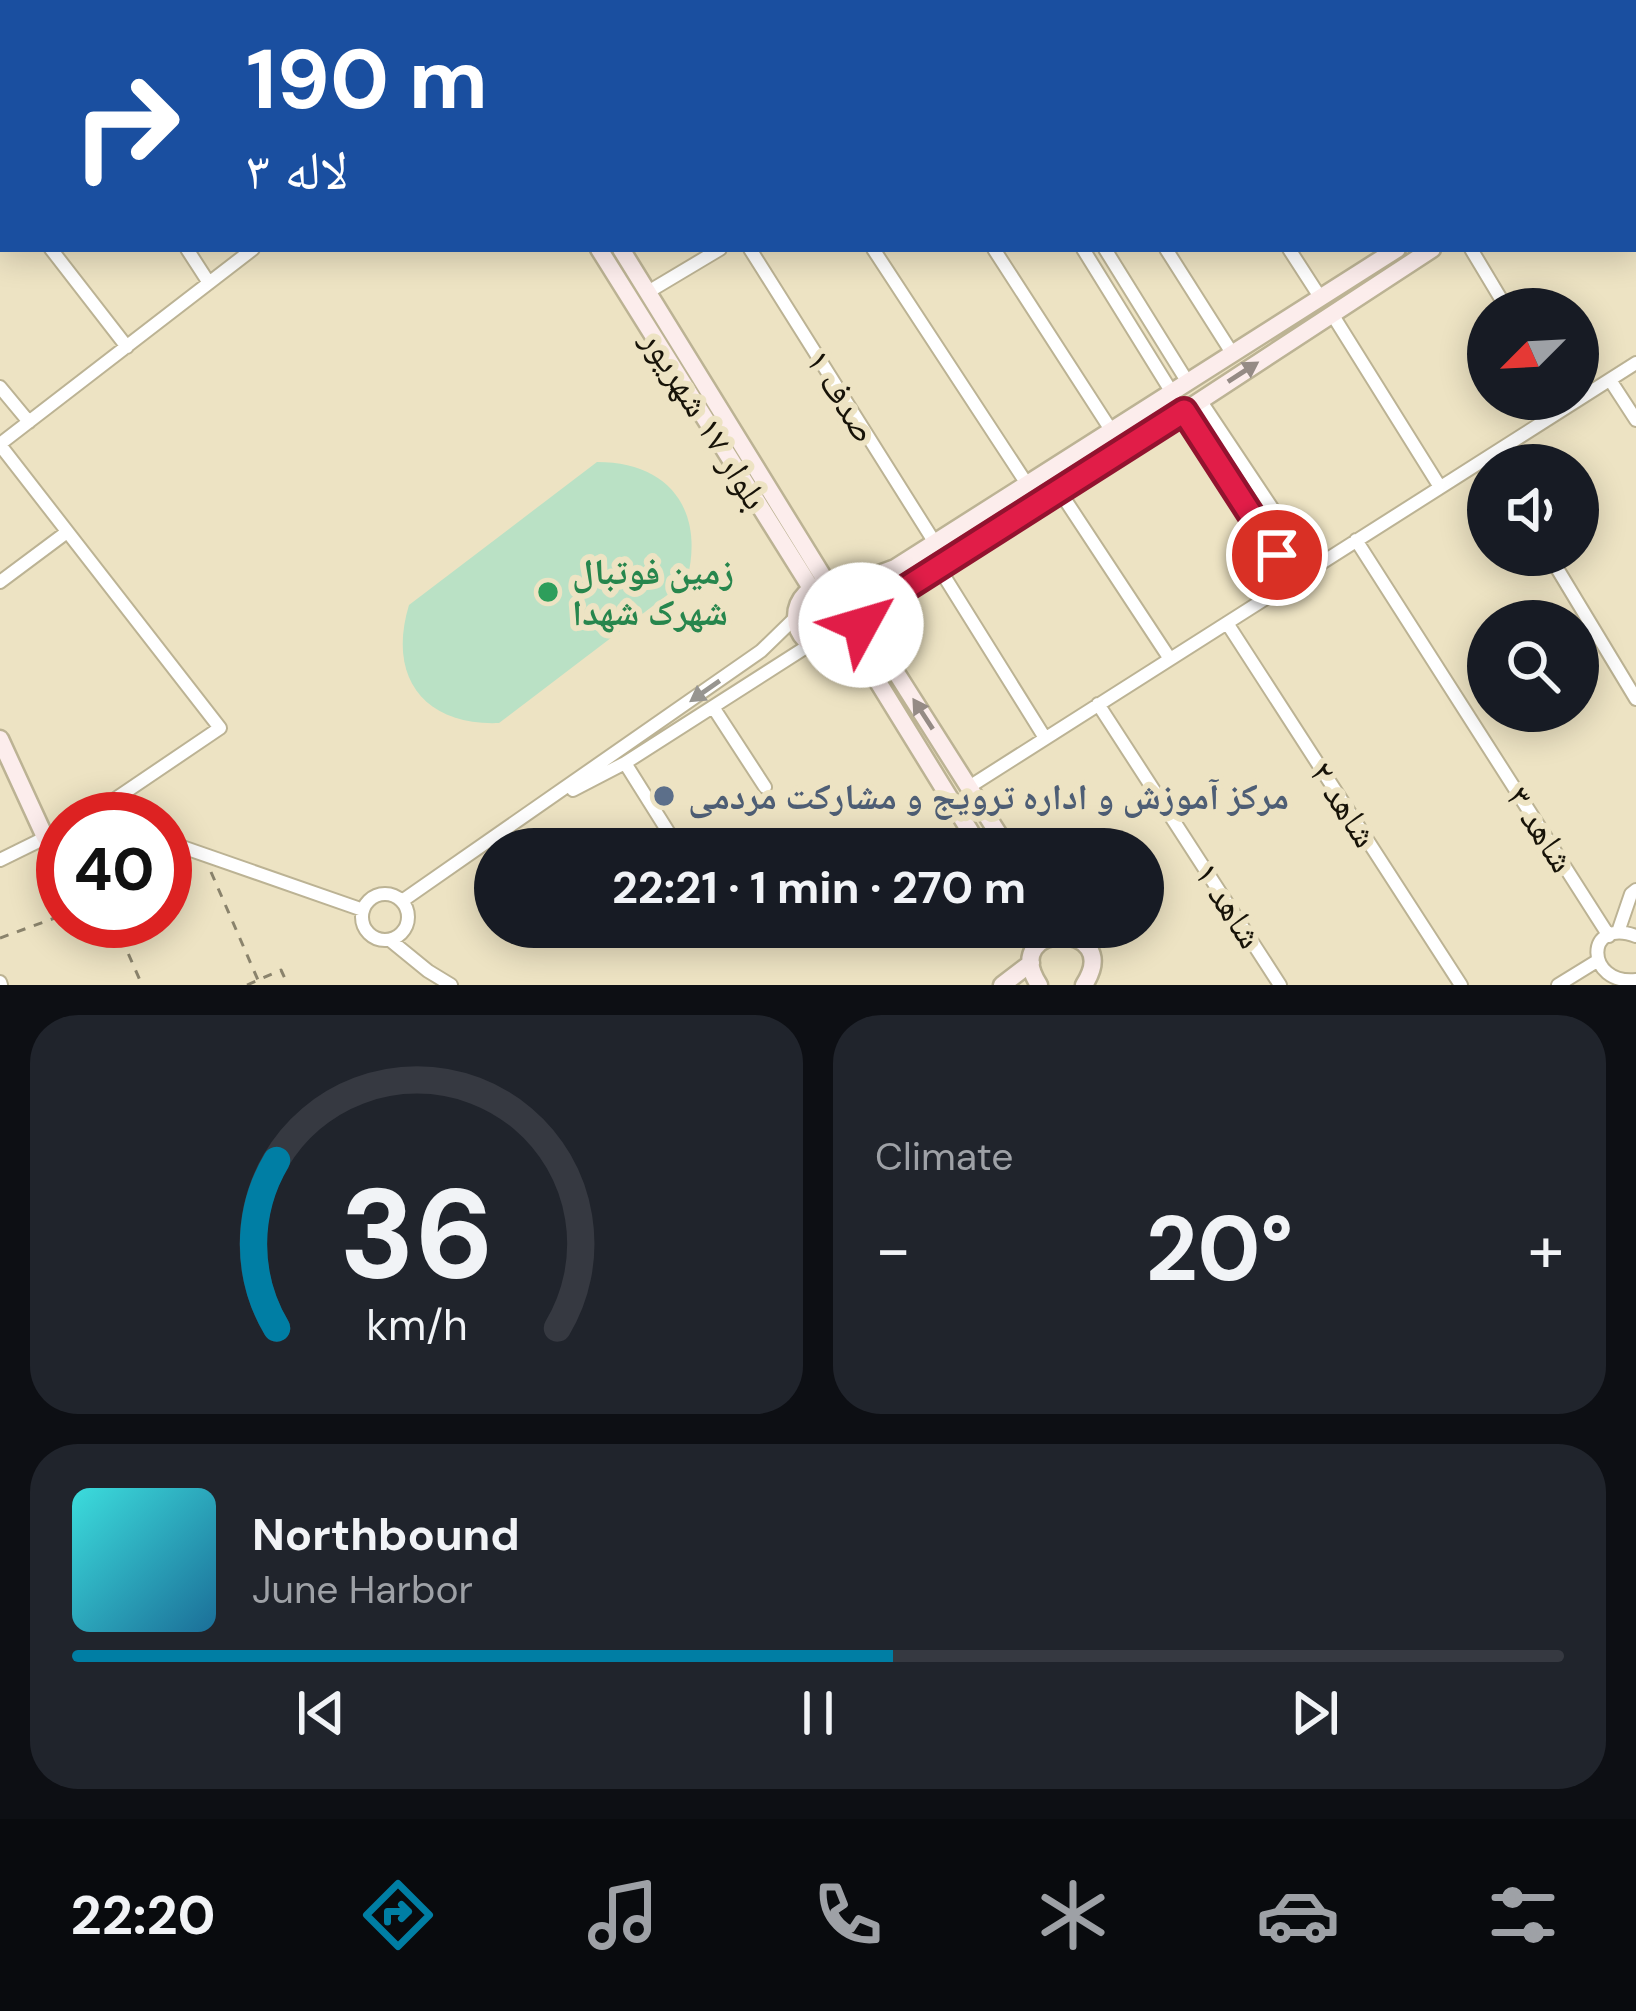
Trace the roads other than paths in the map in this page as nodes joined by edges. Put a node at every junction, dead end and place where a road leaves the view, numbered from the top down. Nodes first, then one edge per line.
1 (53, 252) edge
2 (189, 252) edge
3 (249, 252) edge
4 (601, 252) edge
5 (623, 252) edge
6 (715, 252) edge
7 (752, 252) edge
8 (875, 252) edge
9 (996, 252) edge
10 (1085, 252) edge
11 (1107, 252) edge
12 (1168, 252) edge
13 (1291, 252) edge
14 (1387, 252) edge
15 (1427, 252) edge
16 (1473, 252) edge
17 (209, 283) junction
18 (1495, 288) edge
19 (648, 292) junction
20 (1320, 298) junction
21 (1332, 314) junction
22 (127, 346) junction
23 (1232, 353) junction
24 (1636, 364) edge
25 (1610, 380) junction
26 (1179, 386) junction
27 (1599, 386) edge
28 (0, 387) edge
29 (1192, 405) junction
30 (1543, 420) edge
31 (1636, 420) edge
32 (29, 422) junction
33 (1111, 430) junction
34 (1513, 444) edge
35 (0, 445) edge
36 (1467, 474) edge
37 (1027, 484) junction
38 (1441, 487) junction
39 (1060, 492) junction
40 (958, 528) junction
41 (67, 532) junction
42 (1356, 540) junction
43 (935, 543) junction
44 (972, 548) junction
45 (939, 568) junction
46 (1312, 568) junction
47 (1562, 576) edge
48 (1293, 580) junction
49 (0, 582) edge
50 (827, 586) junction
51 (795, 618) junction
52 (861, 620) junction
53 (1227, 623) junction
54 (811, 644) junction
55 (830, 650) junction
56 (1170, 659) junction
57 (1636, 699) edge
58 (1099, 704) junction
59 (713, 707) junction
60 (1045, 739) junction
61 (0, 740) edge
62 (626, 763) junction
63 (765, 787) dead end
64 (969, 787) junction
65 (129, 792) edge
66 (544, 803) junction
67 (36, 818) edge
68 (666, 828) edge
69 (968, 828) edge
70 (995, 828) edge
71 (36, 842) edge
72 (192, 851) edge
73 (0, 860) edge
74 (1636, 890) edge
75 (402, 901) junction
76 (363, 910) junction
77 (1613, 934) junction
78 (1636, 936) edge
79 (390, 940) junction
80 (1037, 948) edge
81 (1086, 948) edge
82 (1597, 961) junction
83 (1031, 963) junction
84 (1636, 980) edge
85 (1089, 982) edge
86 (1612, 984) edge
87 (451, 985) edge
88 (1002, 985) edge
89 (1039, 985) edge
90 (1280, 985) edge
91 (1461, 985) edge
92 (1558, 985) edge

1 - 22 street
2 - 17 street
3 - 17 street
4 - 50 street, بلوار ۱۷ شهریور
5 - 19 street, بلوار ۱۷ شهریور
6 - 19 street
7 - 43 street, صدف ۱
8 - 37 street
9 - 33 street
10 - 26 street
11 - 26 street
12 - 23 street
13 - 20 street
14 - 20 street
15 - 21 street
16 - 18 street
17 - 22 street
19 - 50 street, بلوار ۱۷ شهریور
20 - 23 street
29 -> 21 street
21 - 38 street
22 - 32 street
23 - 26 street
24 - 25 street
25 - 27 street
25 - 31 street
26 - 29 street
26 - 33 street
28 - 32 street
29 - 39 street
29 - 46 street
29 - 48 street
30 - 34 street
32 - 35 street
33 - 37 street
35 - 41 street
36 - 38 street
37 - 40 street
38 - 42 street
39 - 44 street
39 - 56 street
40 - 43 street
40 - 44 street
41 - 49 street
41 - 65 street
42 - 46 street
42 - 77 street, شاهد ۳
43 - 50 street
44 - 45 street
45 - 52 street
45 - 60 street
46 - 48 street
47 - 57 street
48 - 53 street
50 - 51 street
50 - 52 street
51 - 54 street
51 -> 66 street
52 - 55 street
64 -> 52 street
53 - 56 street
53 - 91 street, شاهد ۲
54 - 55 street
54 - 59 street
55 - 69 street
56 - 58 street
58 - 60 street
58 - 90 street, شاهد ۱
59 - 62 street
59 - 63 street
60 - 64 street
61 - 67 street
62 - 66 street
62 - 68 street
64 - 70 street
66 - 75 street
71 - 73 street
72 - 76 street
74 - 77 street
75 - 76 street
75 - 79 street
76 - 79 street
77 - 78 street
77 - 82 street
79 - 87 street
80 - 83 street
81 - 85 street
82 - 86 street
82 - 92 street
83 - 88 street
83 - 89 street
84 - 86 street

